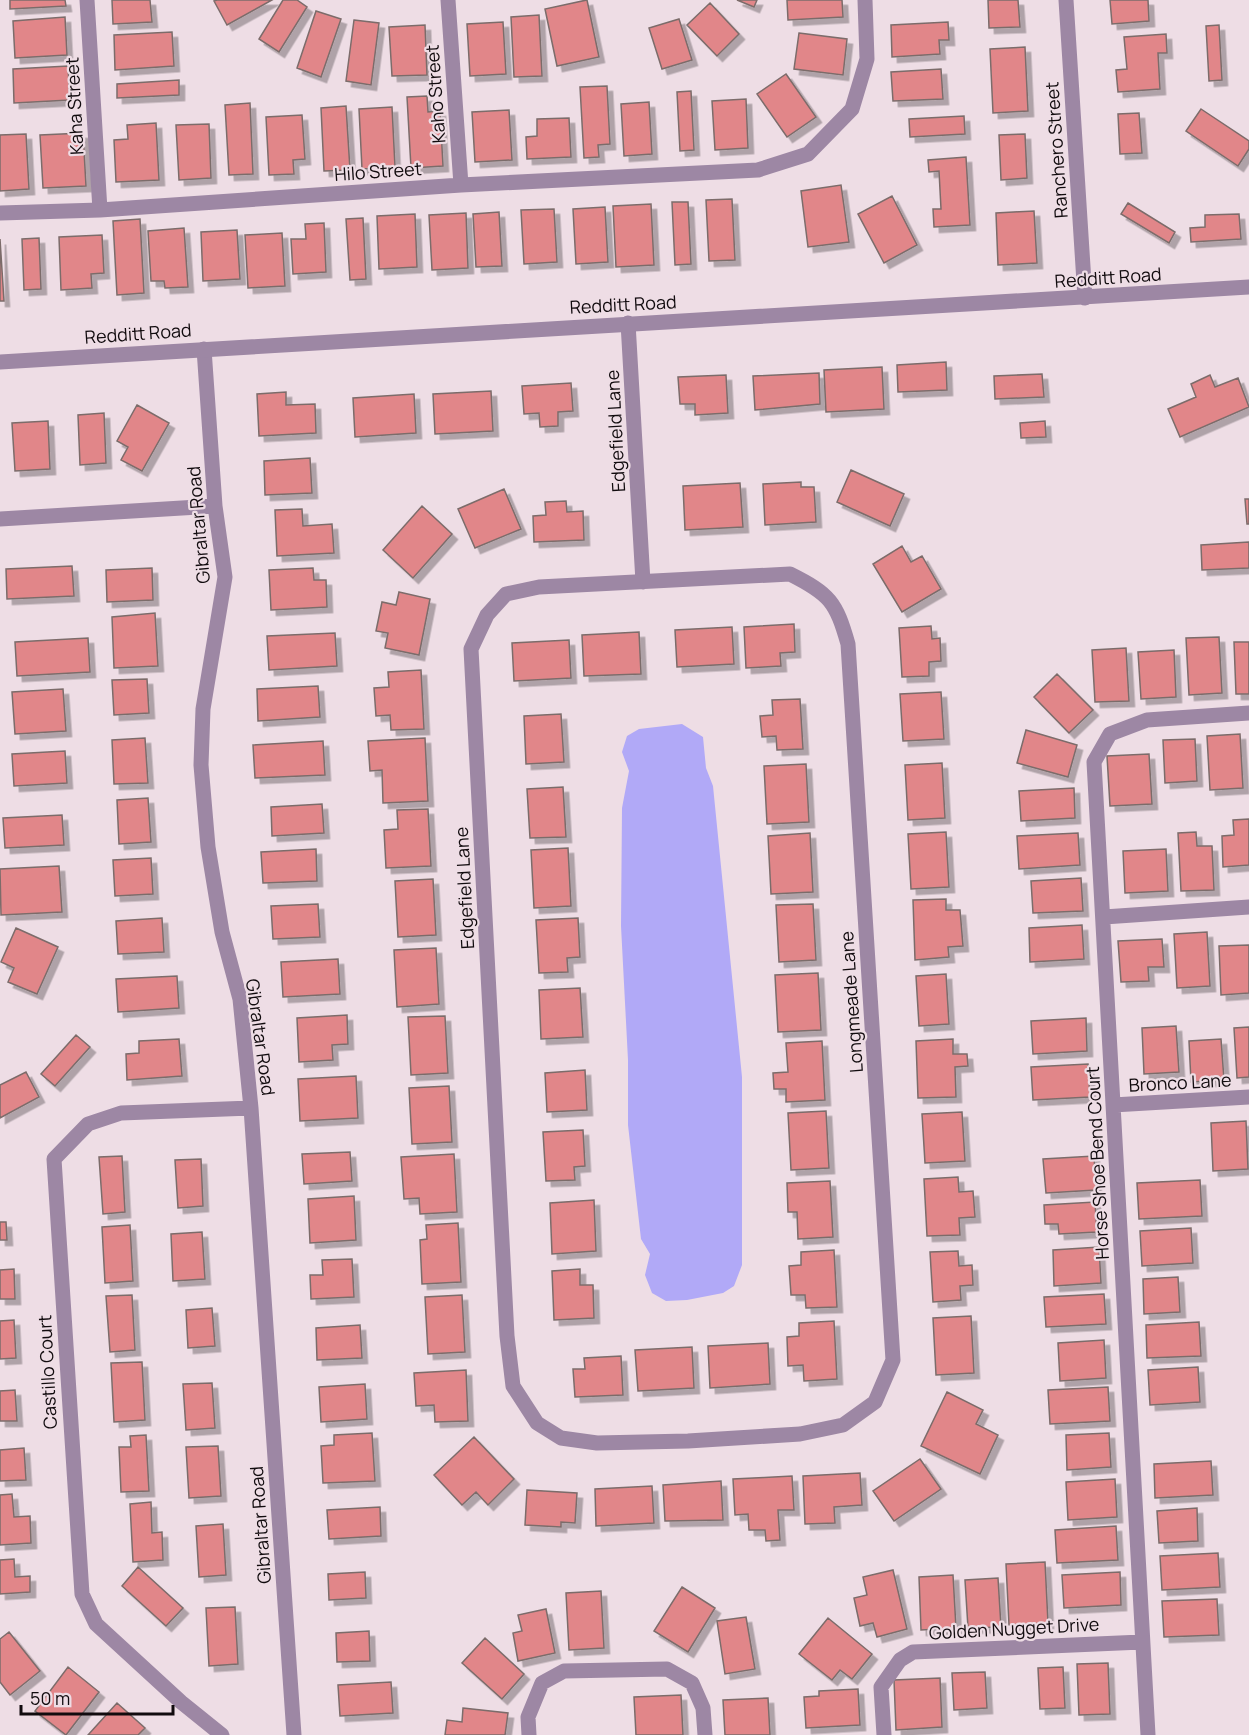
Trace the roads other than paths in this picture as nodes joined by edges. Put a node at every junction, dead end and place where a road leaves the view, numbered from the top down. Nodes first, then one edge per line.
1 (87, 0) edge
2 (448, 0) edge
3 (865, 0) edge
4 (1066, 0) edge
5 (461, 185) junction
6 (100, 210) junction
7 (0, 213) edge
8 (1249, 287) edge
9 (1085, 298) junction
10 (628, 323) junction
11 (204, 349) junction
12 (0, 362) edge
13 (215, 506) junction
14 (0, 519) edge
15 (644, 582) junction
16 (1249, 713) edge
17 (1249, 907) edge
18 (1104, 917) junction
19 (1249, 1097) edge
20 (1113, 1105) junction
21 (251, 1108) junction
22 (688, 1441) joint
23 (1142, 1642) junction
24 (222, 1735) edge
25 (294, 1735) edge
26 (528, 1735) edge
27 (705, 1735) edge
28 (884, 1735) edge
29 (1148, 1735) edge

1 - 6 street, Kaha Street
2 - 5 street, Kaho Street
3 - 5 street, Hilo Street
4 - 9 street, Ranchero Street
5 - 6 street, Hilo Street
6 - 7 street, Hilo Street
8 - 9 street, Redditt Road
9 - 10 street, Redditt Road
10 - 11 street, Redditt Road
10 - 15 street, Edgefield Lane
11 - 12 street, Redditt Road
11 - 13 street, Gibraltar Road
13 - 14 street
13 - 21 street, Gibraltar Road
15 - 22 street, Edgefield Lane
15 - 22 street, Longmeade Lane
16 - 18 street, Horse Shoe Bend Court
17 - 18 street
18 - 20 street, Horse Shoe Bend Court
19 - 20 street, Bronco Lane
20 - 23 street, Horse Shoe Bend Court
21 - 24 street, Castillo Court
21 - 25 street, Gibraltar Road
23 - 28 street, Golden Nugget Drive
23 - 29 street, Horse Shoe Bend Court
26 - 27 street

